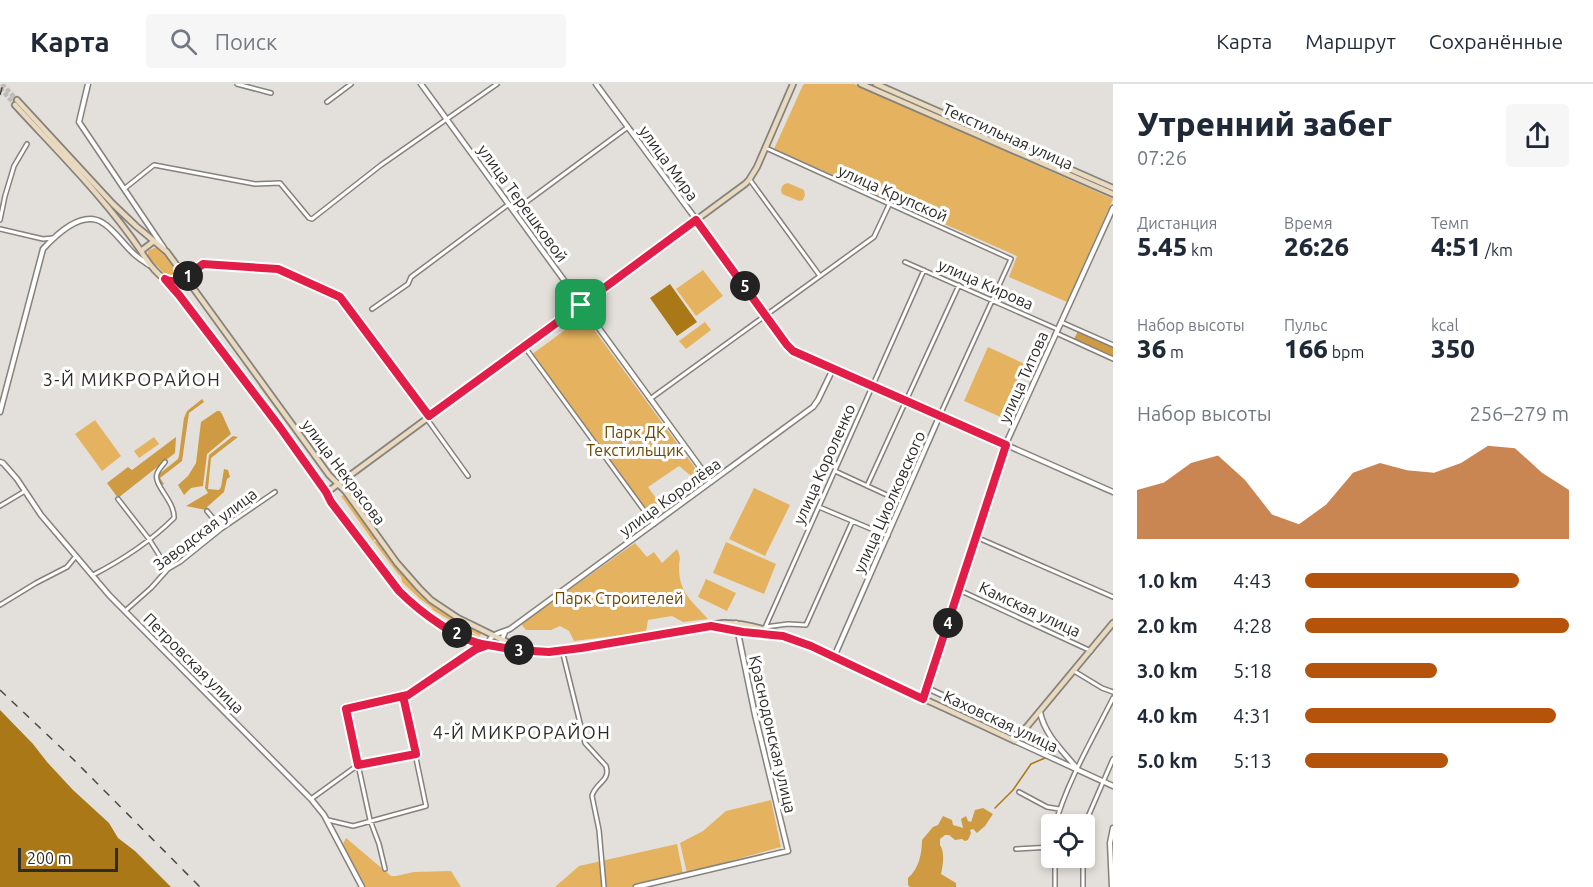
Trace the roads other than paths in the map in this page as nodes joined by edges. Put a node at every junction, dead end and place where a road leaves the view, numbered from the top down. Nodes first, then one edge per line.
1 (88, 84) edge
2 (237, 84) edge
3 (351, 84) edge
4 (421, 84) edge
5 (497, 84) edge
6 (596, 84) edge
7 (793, 84) edge
8 (861, 84) edge
9 (876, 84) edge
10 (270, 93) dead end
11 (327, 102) dead end
12 (447, 120) junction
13 (628, 127) junction
14 (27, 144) dead end
15 (766, 148) junction
16 (749, 180) junction
17 (1113, 188) edge
18 (124, 189) junction
19 (1113, 194) edge
20 (509, 204) junction
21 (889, 205) junction
22 (1113, 208) edge
23 (514, 211) junction
24 (0, 220) edge
25 (696, 220) junction
26 (0, 229) edge
27 (156, 234) junction
28 (53, 238) junction
29 (154, 241) junction
30 (141, 251) junction
31 (167, 252) junction
32 (134, 255) junction
33 (1011, 259) joint
34 (905, 262) dead end
35 (154, 269) junction
36 (179, 269) junction
37 (924, 270) junction
38 (820, 276) junction
39 (185, 278) junction
40 (165, 279) junction
41 (959, 285) junction
42 (992, 300) junction
43 (581, 305) junction
44 (372, 309) dead end
45 (765, 315) junction
46 (1061, 322) junction
47 (1057, 331) junction
48 (1113, 345) edge
49 (524, 346) junction
50 (1113, 359) edge
51 (833, 369) junction
52 (872, 386) junction
53 (650, 399) junction
54 (905, 400) junction
55 (0, 412) edge
56 (940, 416) junction
57 (428, 417) junction
58 (1006, 445) junction
59 (0, 462) edge
60 (165, 462) dead end
61 (835, 471) junction
62 (468, 476) dead end
63 (711, 482) junction
64 (337, 484) junction
65 (867, 486) junction
66 (25, 492) junction
67 (275, 492) dead end
68 (326, 492) junction
69 (1113, 492) edge
70 (118, 499) dead end
71 (903, 502) junction
72 (0, 506) edge
73 (819, 507) junction
74 (207, 511) dead end
75 (852, 522) junction
76 (654, 524) junction
77 (221, 529) junction
78 (888, 536) junction
79 (976, 537) junction
80 (148, 539) junction
81 (76, 556) junction
82 (168, 569) junction
83 (93, 575) junction
84 (958, 589) junction
85 (1113, 597) edge
86 (0, 605) edge
87 (125, 611) junction
88 (736, 623) junction
89 (1113, 623) edge
90 (711, 626) junction
91 (764, 630) junction
92 (505, 631) junction
93 (737, 631) junction
94 (492, 636) junction
95 (502, 640) junction
96 (488, 645) junction
97 (499, 647) junction
98 (524, 650) junction
99 (562, 650) junction
100 (1091, 651) junction
101 (834, 657) junction
102 (1074, 670) junction
103 (927, 688) junction
104 (1113, 692) edge
105 (403, 696) junction
106 (1113, 698) edge
107 (923, 699) junction
108 (1040, 712) junction
109 (1022, 732) junction
110 (1014, 741) junction
111 (416, 754) junction
112 (1113, 759) edge
113 (358, 765) junction
114 (1077, 769) junction
115 (1103, 781) junction
116 (1113, 786) edge
117 (1019, 792) dead end
118 (311, 799) junction
119 (1059, 809) junction
120 (1058, 814) edge
121 (1089, 814) edge
122 (327, 820) junction
123 (370, 820) junction
124 (1113, 828) edge
125 (1041, 848) edge
126 (1017, 849) dead end
127 (1055, 868) edge
128 (1083, 868) edge
129 (385, 869) dead end
130 (362, 887) edge
131 (604, 887) edge
132 (636, 887) edge
133 (1055, 887) edge
134 (1083, 887) edge
135 (1112, 887) edge

1 - 18 street
2 - 10 street
3 - 11 street
4 - 12 street, улица Терешковой
5 - 12 street
6 - 13 street, улица Мира
7 - 15 main road
8 - 19 main road, Текстильная улица
9 - 17 main road, Текстильная улица
12 - 18 street
12 - 20 street, улица Терешковой
13 - 23 street
13 - 25 street, улица Мира
14 - 24 street
15 - 16 main road
15 - 21 street, улица Крупской
16 - 25 main road
16 - 38 street
18 - 27 street
20 - 23 street, улица Терешковой
20 - 44 street
21 - 33 street, улица Крупской
21 - 38 street
22 - 46 street, улица Титова
23 - 43 street, улица Терешковой
25 - 43 main road
25 - 45 street, улица Мира
26 - 28 street
27 - 29 street
27 - 31 street
28 - 32 street
28 - 55 street
29 - 30 main road
29 - 30 main road, улица Некрасова
29 - 31 main road, улица Некрасова
30 - 32 street
30 - 35 main road, улица Некрасова
31 - 36 main road, улица Некрасова
32 - 35 street
33 - 42 street, улица Циолковского
34 - 37 street, улица Кирова
35 - 40 main road, улица Некрасова
36 - 39 main road, улица Некрасова
36 - 40 main road
37 - 41 street, улица Кирова
37 - 52 street, улица Короленко
38 - 45 street
39 - 57 street
39 - 64 main road, улица Некрасова
40 - 68 main road, улица Некрасова
41 - 42 street, улица Кирова
41 - 54 street
42 - 47 street, улица Кирова
42 - 56 street, улица Циолковского
43 - 49 main road
43 - 53 street, улица Терешковой
45 - 51 street, улица Мира
45 - 53 street
46 - 47 street, улица Титова
46 - 48 street
47 - 50 street, улица Кирова
47 - 58 street, улица Титова
49 - 57 main road
49 - 76 street
51 - 52 street, улица Мира
51 - 63 street, улица Королёва
52 - 54 street, улица Мира
52 - 61 street, улица Короленко
53 - 63 street, улица Терешковой
54 - 56 street, улица Мира
54 - 65 street
56 - 58 street, улица Мира
56 - 71 street, улица Циолковского
57 - 62 street
57 - 64 main road
58 - 69 street, улица Мира
58 - 79 street, улица Титова
59 - 66 street, Петровская улица
60 - 80 street
61 - 65 street
61 - 73 street, улица Короленко
63 - 76 street, улица Королёва
64 - 68 main road
64 - 94 main road, улица Некрасова
65 - 71 street
66 - 72 street
66 - 81 street, Петровская улица
67 - 77 street, Заводская улица
68 - 96 main road, улица Некрасова
70 - 80 street
71 - 78 street, улица Циолковского
73 - 75 street
73 - 91 street, улица Короленко
74 - 77 street
75 - 78 street
75 - 91 street
76 - 92 street, улица Королёва
77 - 82 street, Заводская улица
78 - 101 street, улица Циолковского
79 - 84 street, улица Титова
79 - 85 street
80 - 82 street
80 - 83 street
81 - 83 street, Петровская улица
81 - 86 street
82 - 87 street, Заводская улица
83 - 87 street, Петровская улица
84 - 100 street, Камская улица
84 - 103 street, улица Титова
87 - 118 street, Петровская улица
88 - 90 main road, улица Некрасова
88 - 91 main road, Каховская улица
88 - 93 street, Краснодонская улица
89 - 100 main road
90 - 93 main road, Каховская улица
90 - 99 main road, улица Некрасова
91 - 93 main road, Каховская улица
91 - 101 main road, Каховская улица
92 - 94 street, улица Королёва
92 - 95 street
93 - 132 street, Краснодонская улица
94 - 95 main road, улица Некрасова
94 - 96 street
95 - 97 street
95 - 98 main road, улица Некрасова
96 - 97 main road, улица Некрасова
96 - 105 street
97 - 98 main road, улица Некрасова
98 - 99 main road, улица Некрасова
99 - 131 street
100 - 102 main road
101 - 107 main road, Каховская улица
102 - 104 street
102 - 108 main road
103 - 107 street, улица Титова
103 - 109 street
105 - 111 street
105 - 113 street
106 - 114 street
107 - 110 main road, Каховская улица
108 - 109 main road
108 - 114 street
109 - 110 main road
110 - 114 street, Каховская улица
111 - 113 street
111 - 123 street
112 - 115 street
113 - 118 street
113 - 123 street
114 - 115 street, Каховская улица
114 - 119 street
115 - 116 street, Каховская улица
115 - 121 street
117 - 119 street
118 - 122 street, Петровская улица
119 - 120 street
122 - 123 street
122 - 130 street, Петровская улица
123 - 129 street
124 - 135 street
125 - 126 street
127 - 133 street
128 - 134 street

